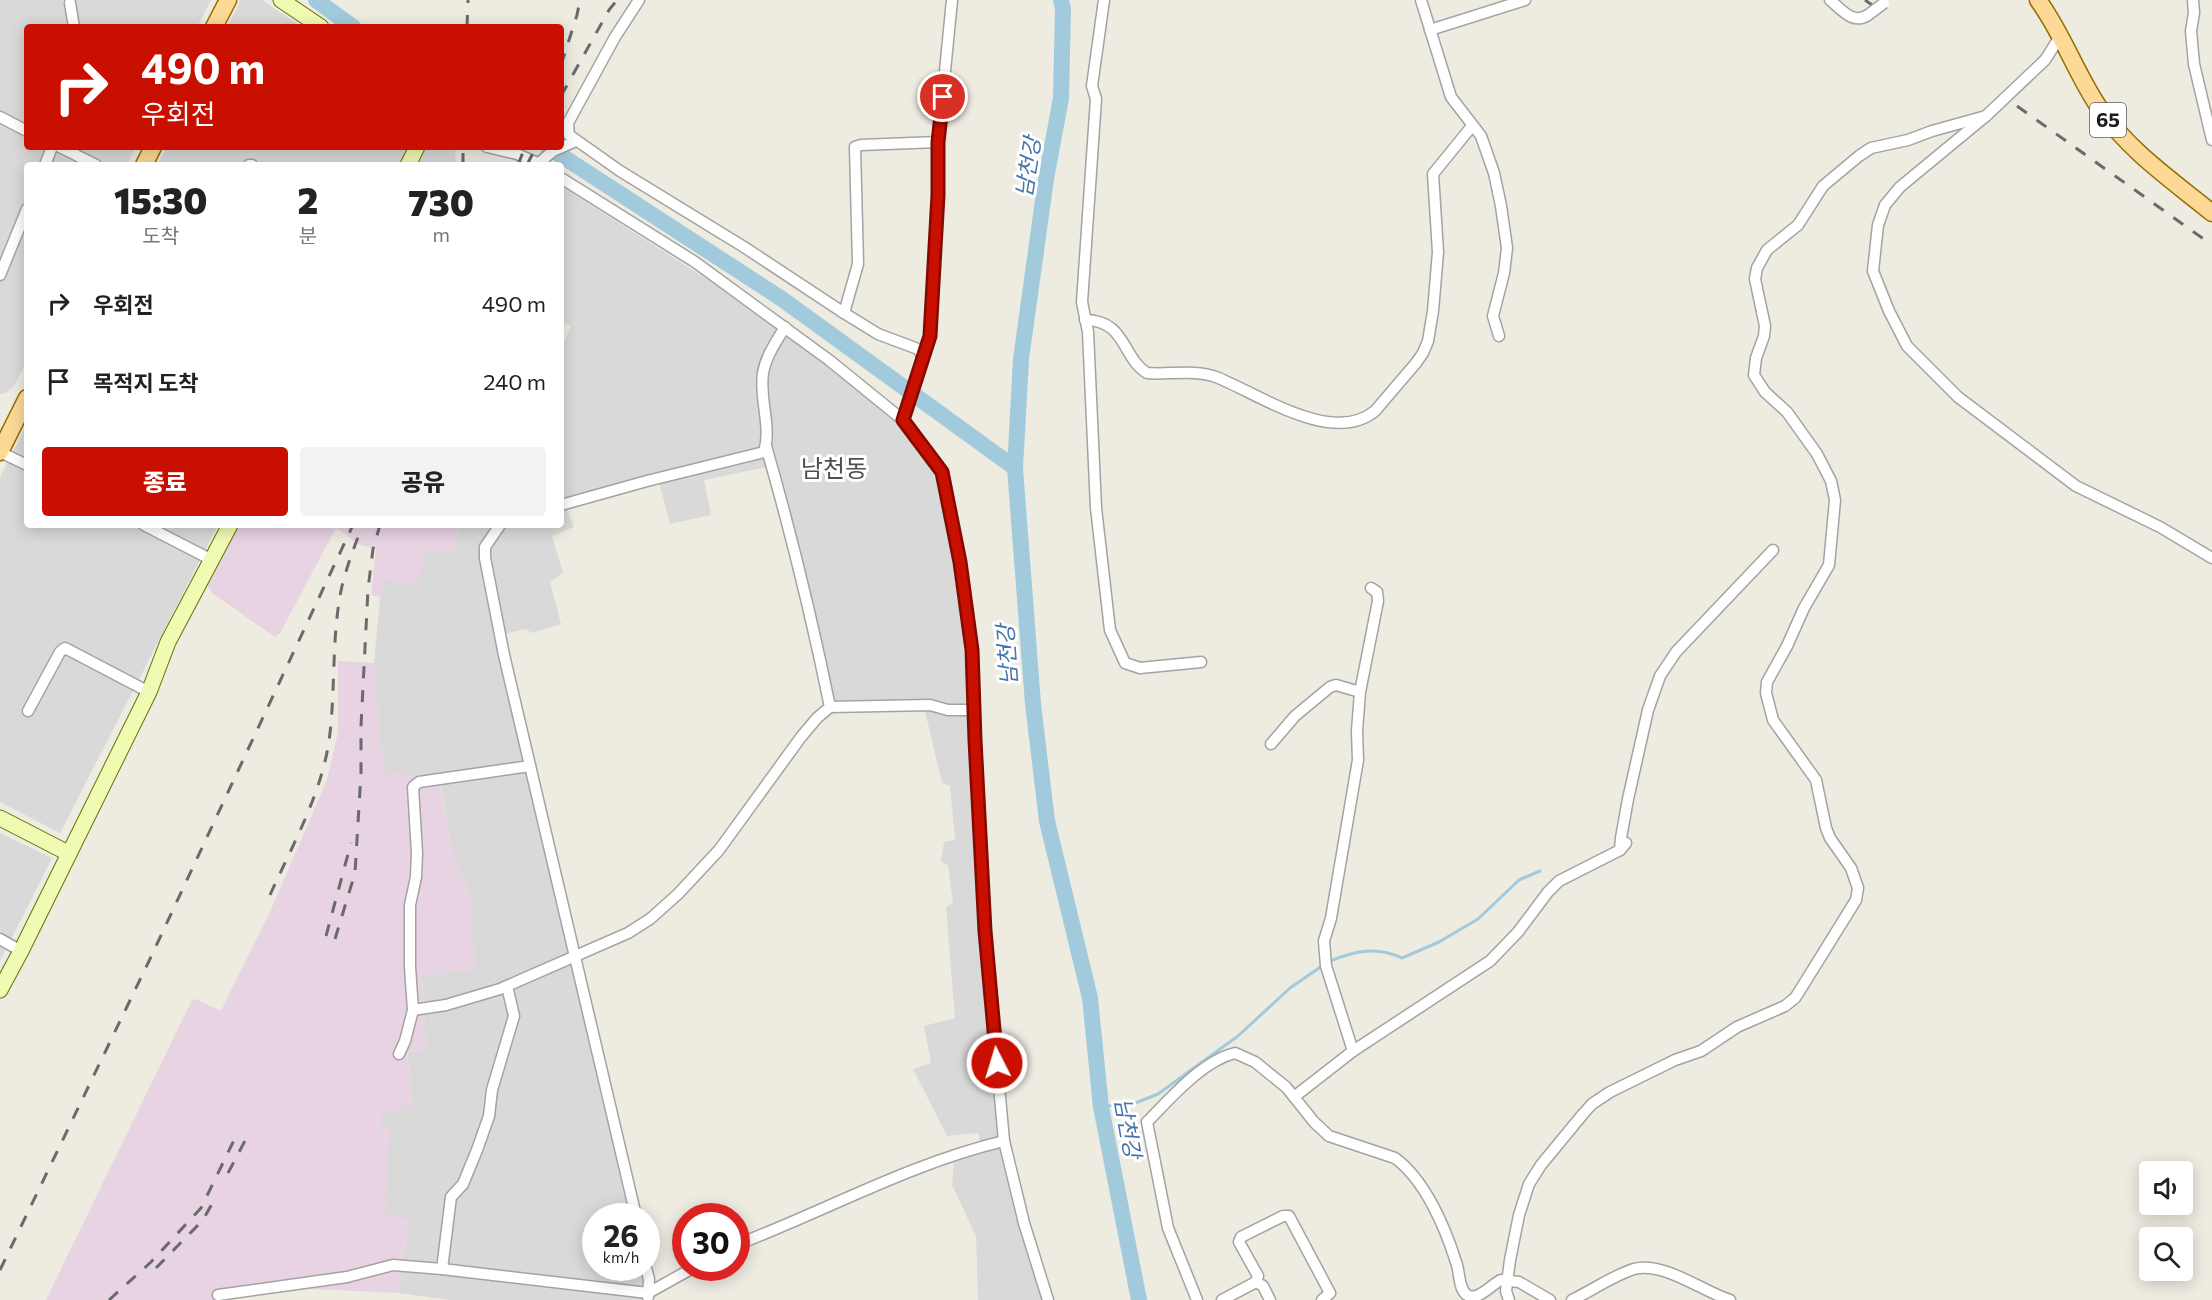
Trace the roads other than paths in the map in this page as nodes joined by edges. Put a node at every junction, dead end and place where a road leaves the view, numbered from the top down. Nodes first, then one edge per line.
1 (228, 0) edge
2 (280, 0) edge
3 (639, 0) edge
4 (952, 0) edge
5 (1104, 0) edge
6 (1421, 0) edge
7 (1525, 0) edge
8 (1830, 0) edge
9 (2038, 0) edge
10 (2193, 0) edge
11 (1887, 2) edge
12 (70, 3) dead end
13 (74, 24) edge
14 (216, 24) edge
15 (316, 24) edge
16 (1430, 30) junction
17 (2061, 35) junction
18 (1986, 116) junction
19 (0, 117) edge
20 (1472, 126) junction
21 (24, 129) edge
22 (2212, 140) edge
23 (576, 141) junction
24 (938, 142) junction
25 (564, 146) edge
26 (66, 150) edge
27 (500, 150) edge
28 (554, 150) edge
29 (90, 162) edge
30 (536, 162) edge
31 (543, 162) edge
32 (564, 180) edge
33 (2210, 207) edge
34 (24, 216) edge
35 (0, 275) edge
36 (844, 313) junction
37 (1085, 320) junction
38 (785, 327) junction
39 (1499, 336) dead end
40 (923, 357) junction
41 (24, 404) edge
42 (905, 414) junction
43 (766, 446) junction
44 (0, 452) edge
45 (24, 464) edge
46 (564, 504) edge
47 (150, 528) edge
48 (228, 528) edge
49 (498, 528) edge
50 (1773, 550) dead end
51 (2212, 558) edge
52 (212, 560) junction
53 (1371, 588) dead end
54 (1201, 662) dead end
55 (150, 692) junction
56 (1360, 692) junction
57 (830, 707) junction
58 (974, 710) junction
59 (28, 711) dead end
60 (1271, 744) dead end
61 (530, 766) junction
62 (0, 818) edge
63 (68, 853) junction
64 (0, 939) edge
65 (21, 951) junction
66 (575, 957) junction
67 (507, 986) junction
68 (0, 990) edge
69 (412, 1010) junction
70 (1353, 1051) junction
71 (399, 1053) dead end
72 (1294, 1096) junction
73 (1004, 1142) junction
74 (633, 1203) edge
75 (750, 1240) edge
76 (442, 1269) junction
77 (647, 1281) edge
78 (673, 1281) edge
79 (1508, 1281) junction
80 (1256, 1282) junction
81 (218, 1295) dead end
82 (648, 1297) edge
83 (1048, 1300) edge
84 (1197, 1300) edge
85 (1222, 1300) edge
86 (1270, 1300) edge
87 (1322, 1300) edge
88 (1509, 1300) edge
89 (1550, 1300) edge
90 (1572, 1300) edge
91 (1730, 1300) edge

1 - 14 main road
2 - 15 main road
3 - 23 street
4 - 24 street
5 - 37 street
6 - 16 street
7 - 16 street
8 - 11 street, bridge
9 - 17 main road, 65
10 - 22 street
12 - 13 street
16 - 20 street
17 - 18 street
17 - 33 main road, 65
18 - 51 street
18 - 79 street
19 - 21 street
20 - 37 street
20 - 39 street
23 - 25 street
23 - 36 street
24 - 36 street
24 - 40 street
26 - 29 street
27 - 30 street
28 - 31 street
32 - 38 street
34 - 35 street
36 - 40 street
37 - 54 street
38 - 42 street
38 - 43 street
40 - 42 street
41 - 44 main road
42 - 58 street
43 - 46 street
43 - 57 street
44 - 45 street
47 - 52 street
48 - 52 main road
49 - 61 street
50 - 70 street
52 - 55 main road
53 - 56 street
55 - 59 street
55 - 63 main road
56 - 60 street
56 - 70 street
57 - 58 street
57 - 66 street
58 - 73 street
61 - 66 street
61 - 69 street
62 - 63 main road
63 - 65 main road
64 - 65 street
65 - 68 main road
66 - 67 street
66 - 74 street
67 - 69 street
67 - 76 street
69 - 71 street
70 - 72 street
72 - 79 street
72 - 84 street
73 - 75 street
73 - 83 street
76 - 81 street
76 - 82 street
77 - 82 street
78 - 82 street
79 - 88 street
79 - 89 street
80 - 85 street
80 - 86 street
80 - 87 street
90 - 91 street

